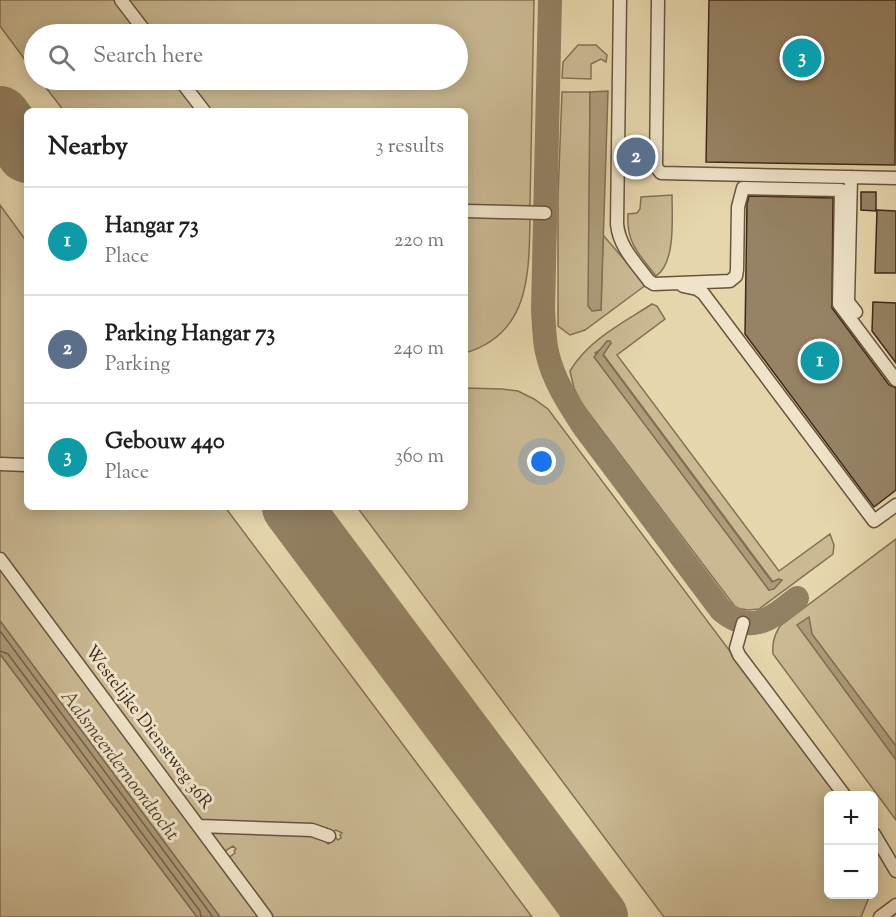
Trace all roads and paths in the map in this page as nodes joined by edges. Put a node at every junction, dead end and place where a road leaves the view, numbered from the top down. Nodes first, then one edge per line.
1 (121, 0) edge
2 (620, 0) edge
3 (658, 0) edge
4 (139, 24) edge
5 (188, 90) edge
6 (202, 108) edge
7 (851, 177) junction
8 (896, 178) edge
9 (468, 211) edge
10 (545, 213) dead end
11 (679, 285) junction
12 (896, 366) edge
13 (896, 380) edge
14 (0, 464) edge
15 (24, 465) edge
16 (896, 505) edge
17 (0, 560) edge
18 (743, 623) dead end
19 (842, 791) edge
20 (199, 826) junction
21 (328, 836) dead end
22 (878, 842) edge
23 (896, 871) edge
24 (896, 905) edge
25 (266, 917) edge
26 (880, 917) edge

1 - 4 lane
2 - 11 lane
3 - 7 lane
5 - 6 lane
7 - 8 lane
7 - 12 lane
9 - 10 lane
11 - 13 lane
11 - 16 lane
14 - 15 lane
17 - 20 lane, Westelijke Dienstweg 36R
18 - 19 lane
20 - 21 lane
20 - 25 lane, Westelijke Dienstweg 36R
22 - 23 lane
24 - 26 lane

